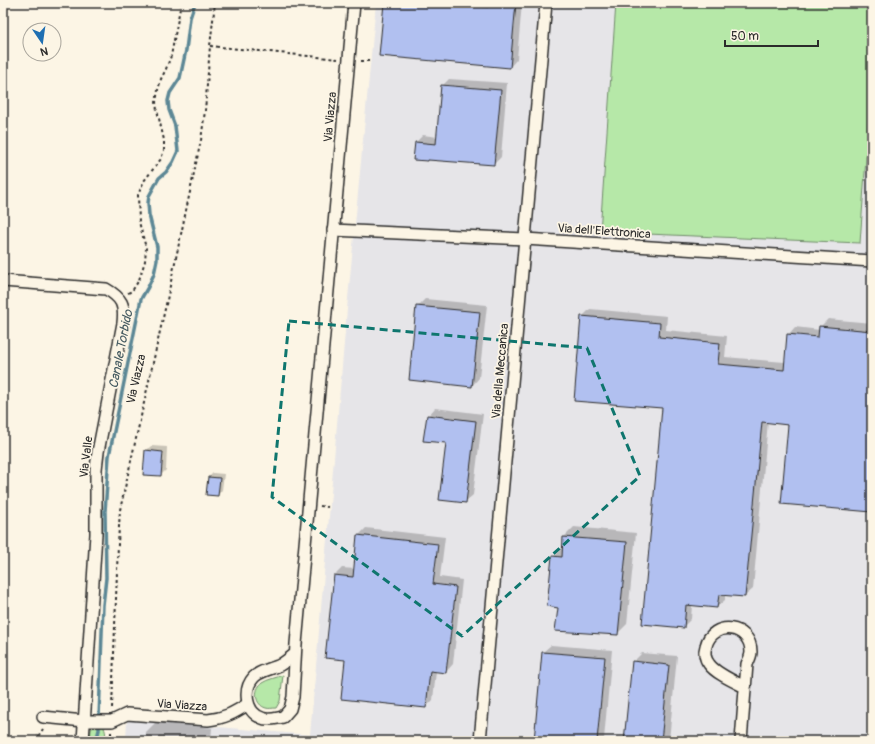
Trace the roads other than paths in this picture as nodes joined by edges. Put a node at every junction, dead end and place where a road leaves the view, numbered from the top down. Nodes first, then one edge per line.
1 (354, 3) edge
2 (546, 3) edge
3 (333, 230) junction
4 (525, 239) junction
5 (872, 261) edge
6 (3, 281) edge
7 (295, 654) junction
8 (745, 687) junction
9 (248, 704) junction
10 (45, 721) road end
11 (84, 721) junction
12 (83, 741) edge
13 (480, 741) edge
14 (740, 741) edge

1 - 3 street, Via Viazza
2 - 4 street, Via della Meccanica
3 - 4 street, Via dell'Elettronica
3 - 7 street, Via Viazza
4 - 5 street, Via dell'Elettronica
4 - 13 street, Via della Meccanica
6 - 11 street, Via Valle
7 - 9 street
7 - 9 street, Via Viazza
8 - 8 street
8 - 14 street
9 - 11 street, Via Viazza
10 - 11 street, Via Viazza
11 - 12 street, Via Valle

